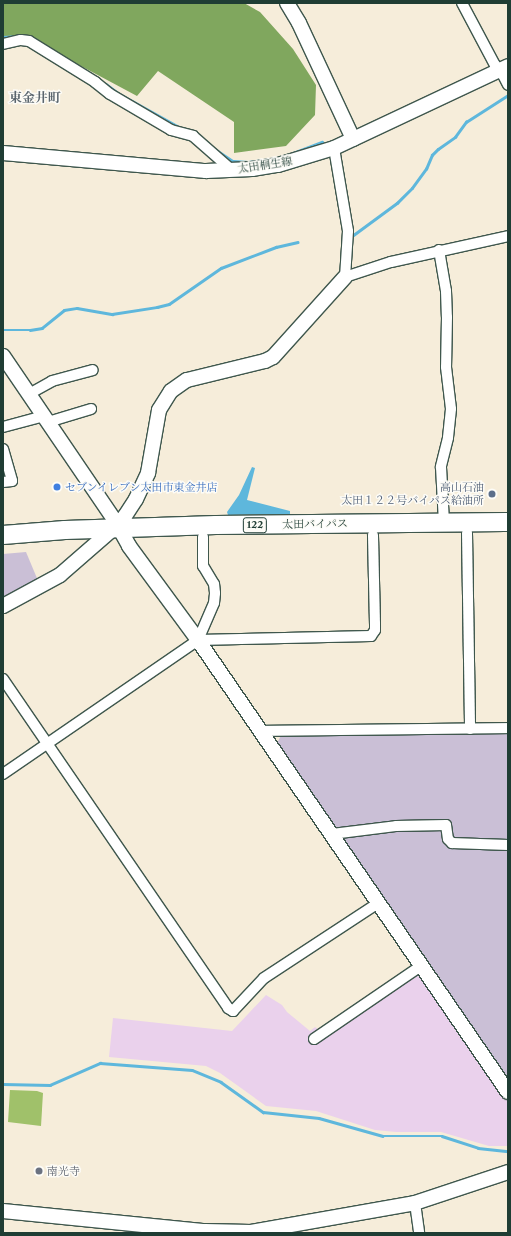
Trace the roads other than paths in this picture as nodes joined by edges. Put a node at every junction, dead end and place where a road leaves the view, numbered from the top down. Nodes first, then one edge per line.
1 (287, 3) edge
2 (462, 3) edge
3 (3, 44) edge
4 (504, 68) edge
5 (508, 85) edge
6 (353, 139) junction
7 (334, 148) junction
8 (3, 153) edge
9 (233, 170) junction
10 (508, 236) edge
11 (439, 250) junction
12 (345, 277) junction
13 (3, 356) edge
14 (93, 370) dead end
15 (29, 394) junction
16 (91, 409) dead end
17 (46, 419) junction
18 (3, 426) edge
19 (3, 449) edge
20 (3, 482) edge
21 (508, 522) edge
22 (444, 523) junction
23 (115, 532) junction
24 (466, 533) junction
25 (508, 533) edge
26 (4, 535) edge
27 (373, 535) junction
28 (203, 537) junction
29 (3, 606) edge
30 (198, 640) junction
31 (3, 679) edge
32 (508, 728) edge
33 (470, 729) junction
34 (260, 731) junction
35 (47, 744) junction
36 (3, 774) edge
37 (332, 834) junction
38 (508, 845) edge
39 (378, 902) junction
40 (421, 966) junction
41 (314, 1039) dead end
42 (508, 1092) edge
43 (508, 1172) edge
44 (415, 1203) junction
45 (3, 1211) edge
46 (251, 1232) edge
47 (419, 1233) edge

1 - 6 street
2 - 4 street
3 - 9 street
4 - 5 street
4 - 6 street, 太田桐生線
6 - 7 street, 太田桐生線
7 - 9 street, 太田桐生線
7 - 12 street
8 - 9 street, 太田桐生線
10 - 11 street
11 - 12 street
11 - 22 street
12 - 23 street
13 - 15 street
14 - 15 street
15 - 17 street
16 - 17 street
17 - 18 street
17 - 23 street
19 - 20 street
21 - 22 highway, 太田バイパス / 122
22 - 23 highway, 太田バイパス / 122
23 - 26 highway, 太田バイパス / 122
23 - 28 highway, 太田バイパス / 122
23 - 29 street
23 - 30 street
24 - 25 highway, 太田バイパス / 122
24 - 27 highway, 太田バイパス / 122
24 - 33 street
27 - 28 highway, 太田バイパス / 122
27 - 30 street
28 - 30 street
30 - 34 street
30 - 35 street
31 - 35 street
32 - 33 street
33 - 34 street
34 - 37 street
35 - 36 street
35 - 39 street
37 - 38 street
37 - 39 street
39 - 40 street
40 - 41 street
40 - 42 street
43 - 44 street
44 - 46 street
44 - 47 street
45 - 46 street

